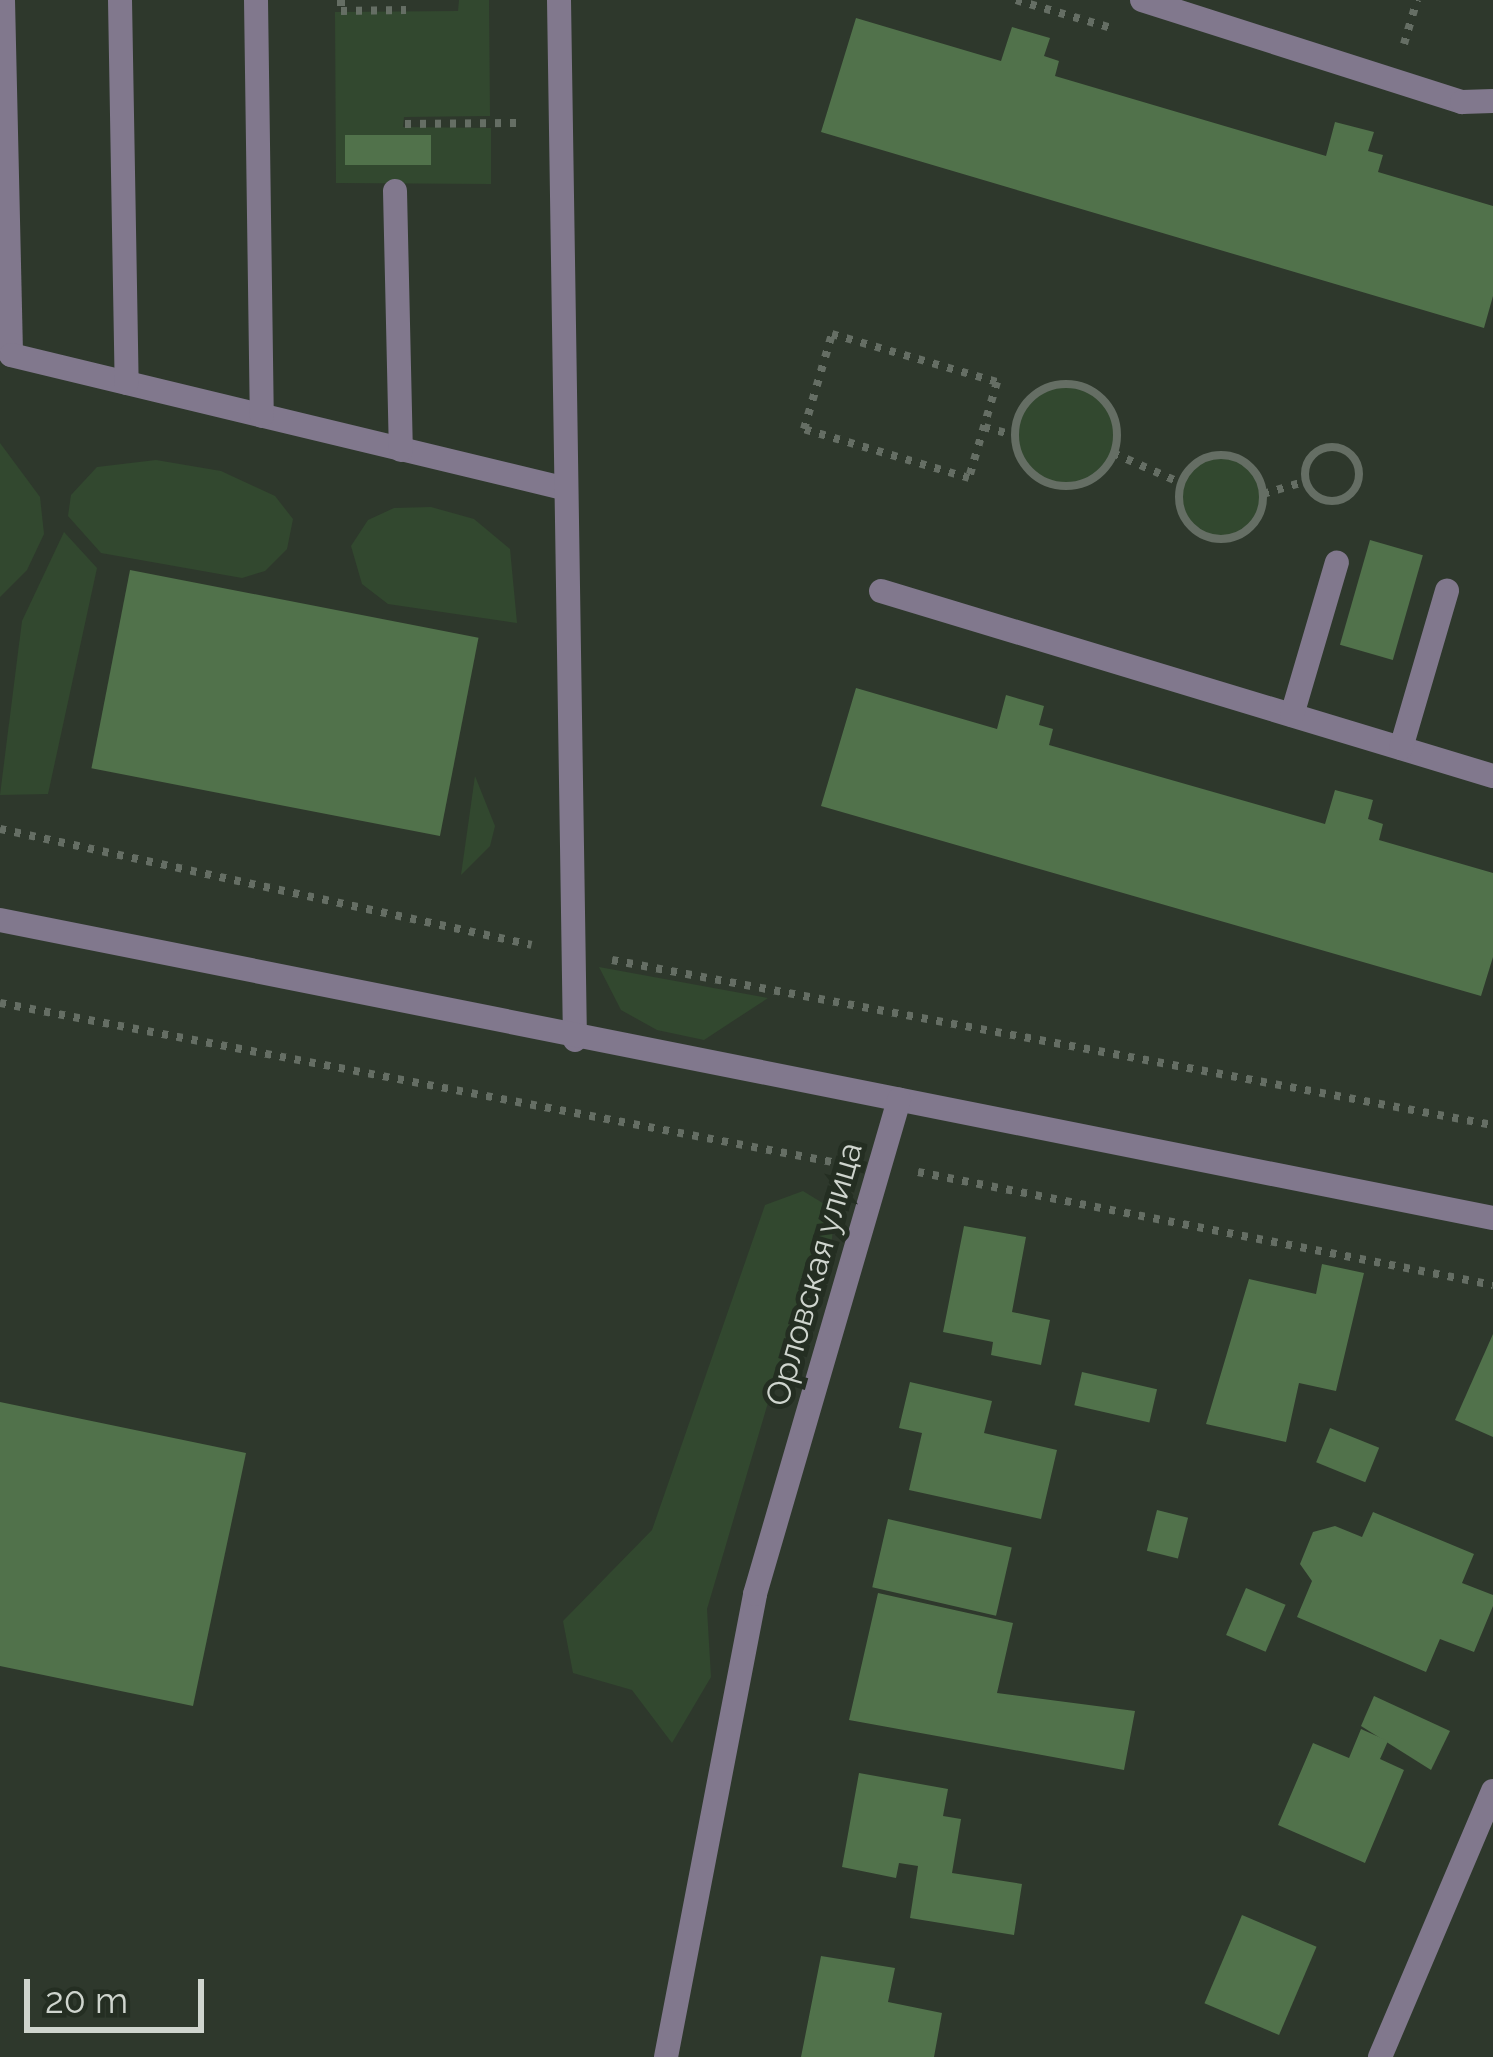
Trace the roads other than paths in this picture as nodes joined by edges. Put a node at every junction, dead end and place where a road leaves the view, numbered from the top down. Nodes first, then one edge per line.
1 (3, 0) edge
2 (120, 0) edge
3 (256, 0) edge
4 (559, 0) edge
5 (1142, 0) edge
6 (1493, 101) edge
7 (394, 190) dead end
8 (127, 383) junction
9 (262, 416) junction
10 (401, 449) junction
11 (563, 488) junction
12 (1337, 562) dead end
13 (881, 591) dead end
14 (1447, 591) dead end
15 (1292, 715) junction
16 (1401, 748) junction
17 (1493, 776) edge
18 (0, 920) edge
19 (575, 1040) junction
20 (899, 1100) junction
21 (1493, 1218) edge
22 (1493, 1791) edge
23 (666, 2057) edge
24 (1380, 2057) edge

1 - 8 street
2 - 8 street
3 - 9 street
4 - 11 street
5 - 6 street
7 - 10 street
8 - 9 street
9 - 10 street
10 - 11 street
11 - 19 street
12 - 15 street
13 - 15 street
14 - 16 street
15 - 16 street
16 - 17 street
18 - 19 street
19 - 20 street
20 - 21 street
20 - 23 street, Орловская улица
22 - 24 street

